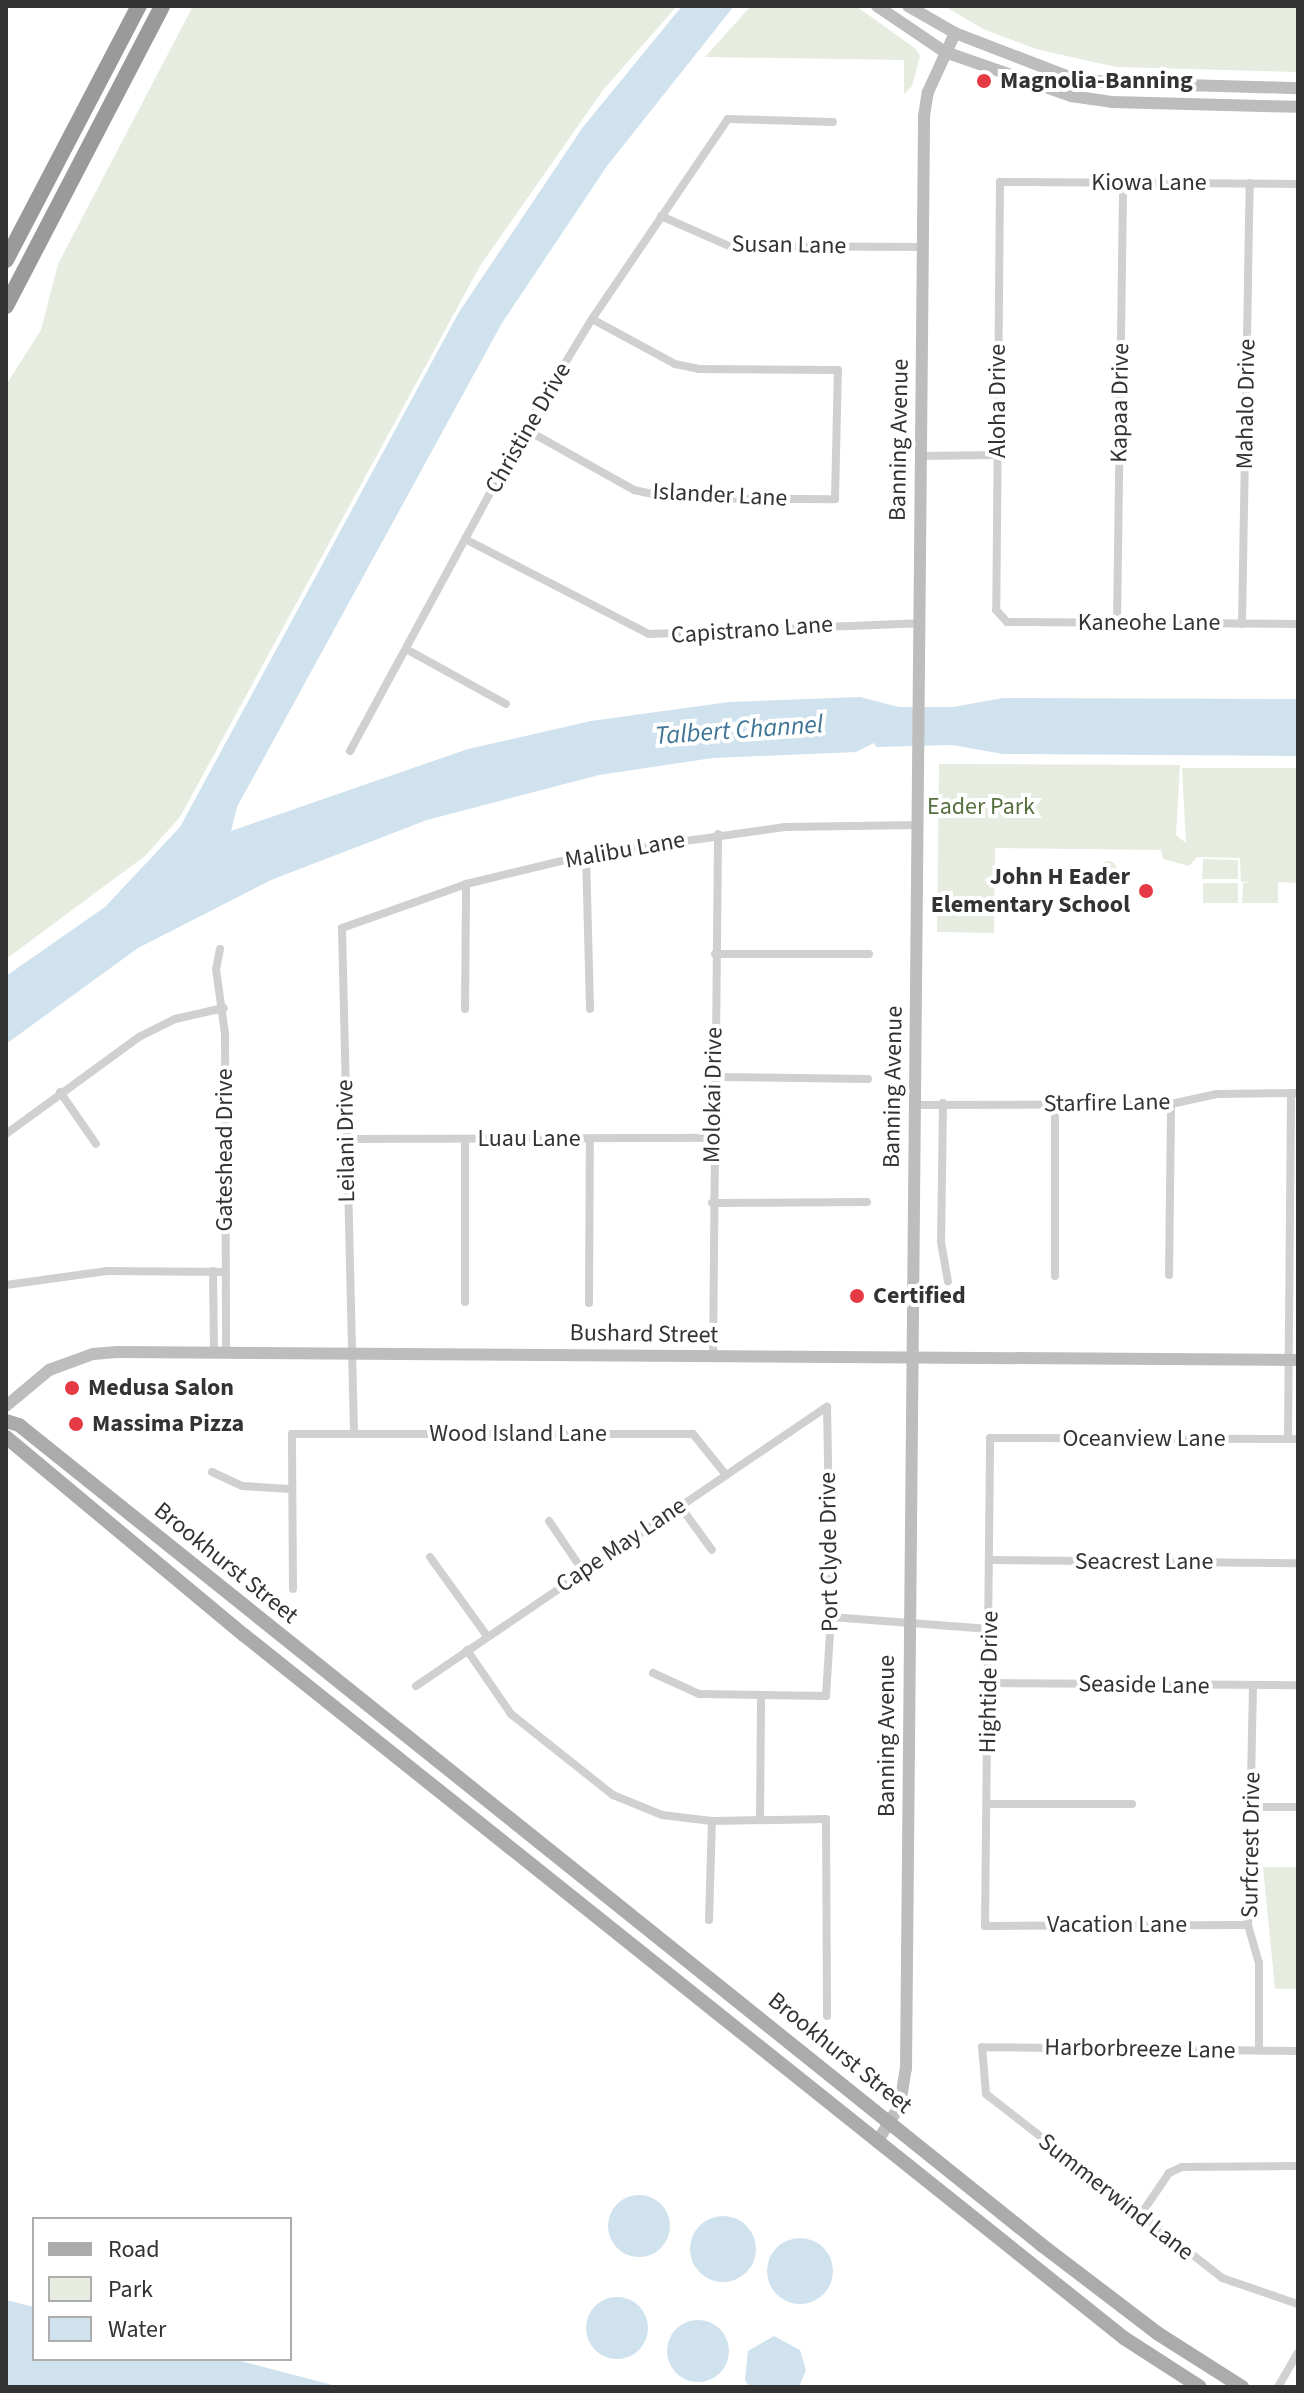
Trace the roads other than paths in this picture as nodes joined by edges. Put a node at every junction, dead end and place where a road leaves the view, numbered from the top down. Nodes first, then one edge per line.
1 (139, 6) edge
2 (162, 6) edge
3 (877, 6) edge
4 (908, 6) edge
5 (955, 33) junction
6 (945, 52) junction
7 (1298, 88) edge
8 (1298, 107) edge
9 (833, 122) dead end
10 (1000, 182) joint
11 (1123, 183) junction
12 (1250, 183) junction
13 (1298, 184) edge
14 (661, 216) junction
15 (923, 247) junction
16 (6, 260) edge
17 (6, 306) edge
18 (592, 319) junction
19 (525, 429) junction
20 (998, 455) junction
21 (921, 456) junction
22 (465, 539) junction
23 (1001, 618) joint
24 (919, 623) junction
25 (1117, 623) junction
26 (1242, 624) junction
27 (1298, 624) edge
28 (406, 649) junction
29 (506, 704) dead end
30 (350, 751) dead end
31 (918, 825) junction
32 (718, 834) junction
33 (586, 855) junction
34 (466, 884) junction
35 (342, 928) joint
36 (220, 949) dead end
37 (715, 954) junction
38 (869, 954) dead end
39 (224, 1008) junction
40 (465, 1009) dead end
41 (590, 1009) dead end
42 (714, 1077) junction
43 (868, 1079) dead end
44 (60, 1092) junction
45 (1294, 1093) edge
46 (943, 1103) junction
47 (1055, 1104) junction
48 (1171, 1104) junction
49 (915, 1105) junction
50 (6, 1134) edge
51 (713, 1138) junction
52 (346, 1139) junction
53 (465, 1139) junction
54 (590, 1139) junction
55 (96, 1144) dead end
56 (867, 1202) dead end
57 (712, 1203) junction
58 (1295, 1221) edge
59 (213, 1271) junction
60 (226, 1272) junction
61 (1169, 1275) dead end
62 (1055, 1276) dead end
63 (948, 1281) dead end
64 (6, 1285) edge
65 (465, 1302) dead end
66 (589, 1303) dead end
67 (220, 1352) junction
68 (349, 1354) junction
69 (713, 1357) junction
70 (912, 1358) junction
71 (1293, 1360) edge
72 (6, 1406) edge
73 (827, 1407) joint
74 (6, 1421) edge
75 (354, 1433) junction
76 (6, 1437) edge
77 (990, 1438) joint
78 (1293, 1439) edge
79 (212, 1472) dead end
80 (726, 1475) junction
81 (290, 1489) junction
82 (680, 1506) junction
83 (549, 1521) dead end
84 (712, 1550) dead end
85 (430, 1557) dead end
86 (990, 1560) junction
87 (1298, 1563) edge
88 (583, 1571) junction
89 (293, 1589) dead end
90 (831, 1617) junction
91 (910, 1623) junction
92 (990, 1629) junction
93 (487, 1636) junction
94 (467, 1650) junction
95 (653, 1673) dead end
96 (990, 1683) junction
97 (1298, 1685) edge
98 (416, 1686) dead end
99 (1253, 1686) junction
100 (761, 1696) junction
101 (417, 1744) junction
102 (403, 1762) junction
103 (987, 1804) junction
104 (1132, 1804) dead end
105 (1252, 1807) junction
106 (1298, 1807) edge
107 (760, 1817) junction
108 (712, 1821) junction
109 (709, 1920) dead end
110 (1248, 1925) junction
111 (985, 1926) joint
112 (827, 2016) dead end
113 (982, 2047) joint
114 (1259, 2050) junction
115 (1298, 2051) edge
116 (891, 2122) junction
117 (877, 2142) junction
118 (1298, 2166) edge
119 (939, 2191) junction
120 (1139, 2217) junction
121 (1043, 2246) junction
122 (1298, 2304) edge
123 (1298, 2353) edge
124 (1200, 2387) edge
125 (1242, 2387) edge
126 (1278, 2387) edge

1 - 16 highway
2 - 17 highway
3 - 6 street
4 - 5 street
5 - 6 street, Banning Avenue
5 - 7 street
6 - 8 street
6 - 15 street, Banning Avenue
9 - 14 street, Christine Drive
10 - 11 street, Kiowa Lane
10 - 20 street, Aloha Drive
11 - 12 street, Kiowa Lane
11 - 25 street, Kapaa Drive
12 - 13 street, Kiowa Lane
12 - 26 street, Mahalo Drive
14 - 15 street, Susan Lane
14 - 18 street, Christine Drive
15 - 21 street, Banning Avenue
18 - 19 street, Christine Drive
18 - 19 street, Islander Lane
19 - 22 street, Christine Drive
20 - 21 street
20 - 23 street, Aloha Drive
21 - 24 street, Banning Avenue
22 - 24 street, Capistrano Lane
22 - 28 street, Christine Drive
23 - 25 street, Kaneohe Lane
24 - 31 street, Banning Avenue
25 - 26 street, Kaneohe Lane
26 - 27 street, Kaneohe Lane
28 - 29 street
28 - 30 street, Christine Drive
31 - 32 street, Malibu Lane
31 - 49 street, Banning Avenue
32 - 33 street, Malibu Lane
32 - 37 street, Molokai Drive
33 - 34 street, Malibu Lane
33 - 41 street
34 - 35 street, Malibu Lane
34 - 40 street
35 - 52 street, Leilani Drive
36 - 39 street, Gateshead Drive
37 - 38 street
37 - 42 street, Molokai Drive
39 - 44 street
39 - 60 street, Gateshead Drive
42 - 43 street
42 - 51 street, Molokai Drive
44 - 50 street
44 - 55 street
45 - 48 street, Starfire Lane
45 - 58 street
46 - 47 street, Starfire Lane
46 - 49 street, Starfire Lane
46 - 63 street, Banning Avenue
47 - 48 street, Starfire Lane
47 - 62 street
48 - 61 street
49 - 70 street, Banning Avenue
51 - 54 street, Luau Lane
51 - 57 street, Molokai Drive
52 - 53 street, Luau Lane
52 - 68 street, Leilani Drive
53 - 54 street, Luau Lane
53 - 65 street
54 - 66 street
56 - 57 street
57 - 69 street, Molokai Drive
58 - 71 street
59 - 60 street
59 - 64 street
59 - 67 street
60 - 67 street, Gateshead Drive
67 - 68 street, Bushard Street
67 - 72 street, Bushard Street
68 - 69 street, Bushard Street
68 - 75 street, Leilani Drive
69 - 70 street, Bushard Street
70 - 71 street, Bushard Street
70 - 91 street, Banning Avenue
71 - 78 street
73 - 80 street, Cape May Lane
73 - 90 street, Port Clyde Drive
74 - 101 main road, Brookhurst Street
75 - 80 street, Wood Island Lane
75 - 81 street, Wood Island Lane
76 - 102 main road, Brookhurst Street
77 - 78 street, Oceanview Lane
77 - 86 street, Hightide Drive
79 - 81 street
80 - 82 street, Cape May Lane
81 - 89 street
82 - 84 street
82 - 88 street, Cape May Lane
83 - 88 street
85 - 93 street
86 - 87 street, Seacrest Lane
86 - 92 street, Hightide Drive
88 - 93 street, Cape May Lane
90 - 91 street
90 - 100 street, Port Clyde Drive
91 - 92 street
91 - 116 street, Banning Avenue
92 - 96 street, Hightide Drive
93 - 94 street, Cape May Lane
94 - 98 street, Cape May Lane
94 - 108 street
95 - 100 street
96 - 99 street, Seaside Lane
96 - 103 street, Hightide Drive
97 - 99 street, Seaside Lane
99 - 105 street, Surfcrest Drive
100 - 107 street
101 - 102 main road
101 - 116 main road, Brookhurst Street
102 - 117 main road, Brookhurst Street
103 - 104 street
103 - 111 street, Hightide Drive
105 - 106 street
105 - 110 street, Surfcrest Drive
107 - 108 street
107 - 112 street
108 - 109 street
110 - 111 street, Vacation Lane
110 - 114 street, Surfcrest Drive
113 - 114 street, Harborbreeze Lane
113 - 120 street, Summerwind Lane
114 - 115 street, Harborbreeze Lane
116 - 117 street, Banning Avenue
116 - 121 main road, Brookhurst Street
117 - 119 main road, Brookhurst Street
118 - 120 street
119 - 121 main road
119 - 124 main road, Brookhurst Street
120 - 122 street, Summerwind Lane
121 - 125 main road, Brookhurst Street
123 - 126 street

